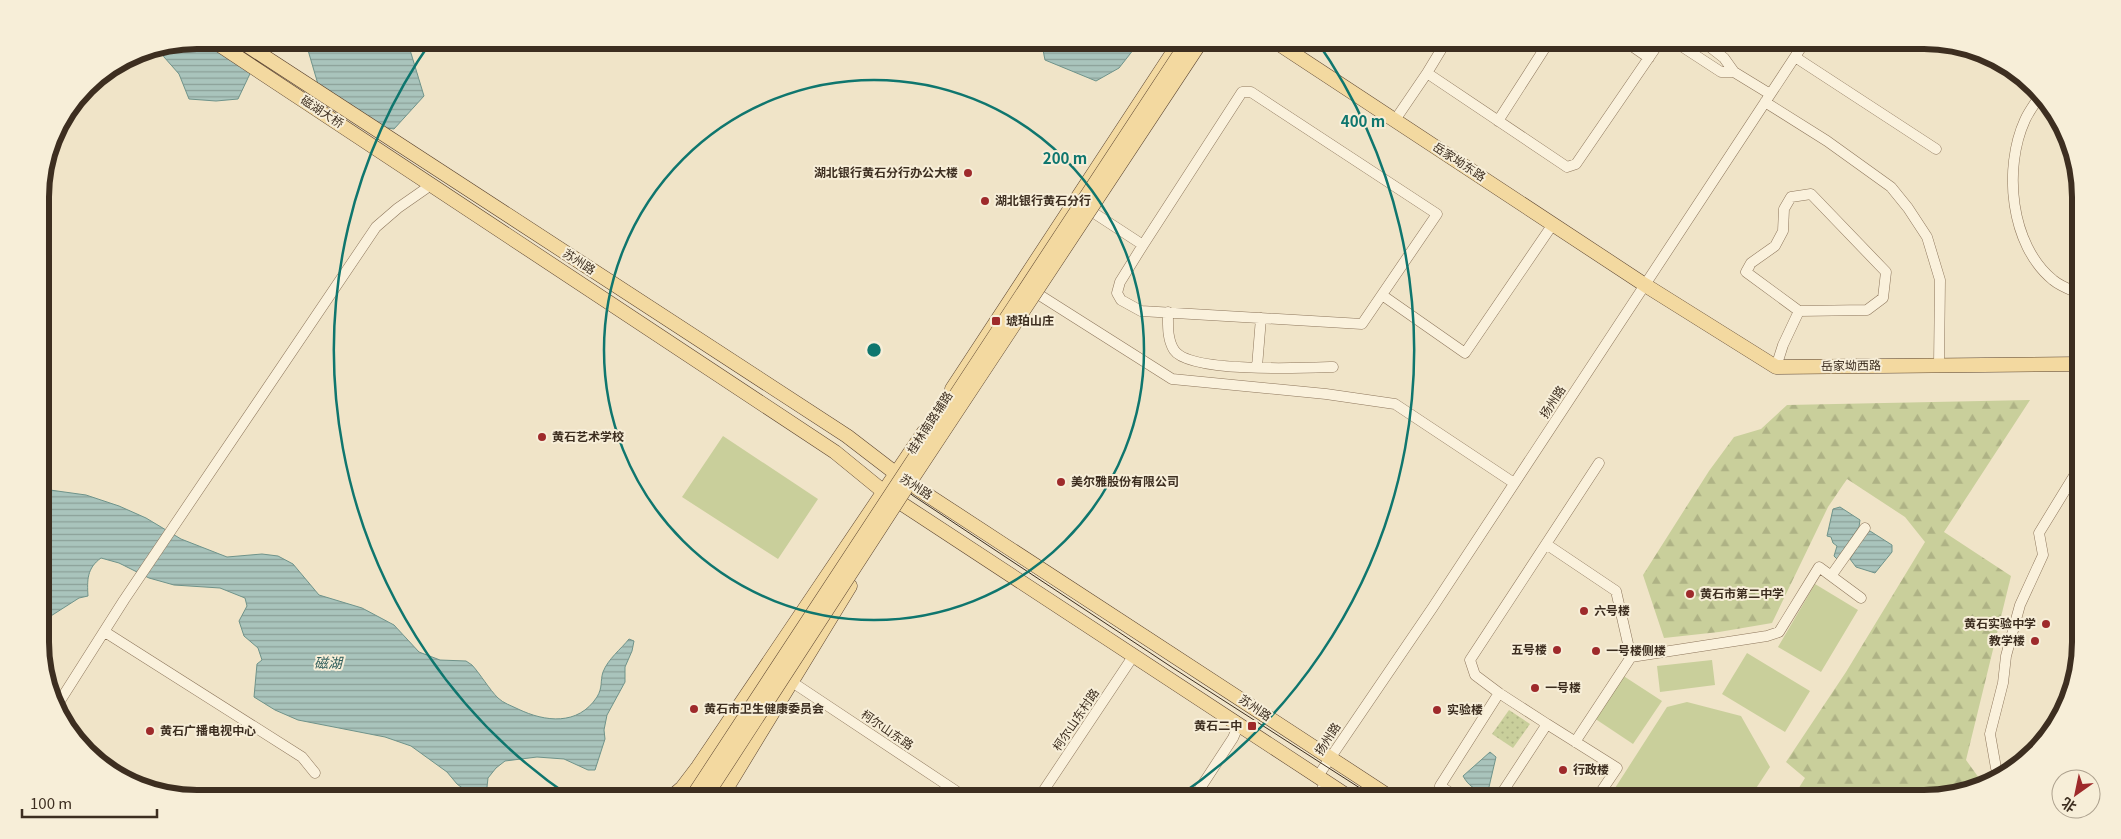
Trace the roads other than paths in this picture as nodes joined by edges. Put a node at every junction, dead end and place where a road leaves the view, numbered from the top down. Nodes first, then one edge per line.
1 (226, 49) edge
2 (253, 49) edge
3 (1175, 49) edge
4 (1184, 49) edge
5 (1196, 49) edge
6 (1200, 49) edge
7 (1287, 49) edge
8 (1442, 49) edge
9 (1544, 49) edge
10 (1636, 49) edge
11 (1654, 49) edge
12 (1686, 49) edge
13 (1712, 49) edge
14 (1800, 49) edge
15 (1794, 57) junction
16 (1649, 58) junction
17 (1734, 72) junction
18 (1427, 73) junction
19 (1767, 98) junction
20 (2037, 101) edge
21 (1395, 120) junction
22 (1498, 121) junction
23 (1936, 149) dead end
24 (440, 173) joint
25 (431, 185) junction
26 (1094, 213) junction
27 (1553, 224) junction
28 (1143, 245) junction
29 (1646, 285) junction
30 (2072, 290) edge
31 (1382, 295) junction
32 (1041, 296) junction
33 (1799, 311) junction
34 (1168, 312) junction
35 (1262, 318) junction
36 (1939, 364) junction
37 (2072, 364) edge
38 (1257, 367) junction
39 (1333, 367) dead end
40 (1776, 367) junction
41 (1599, 463) dead end
42 (896, 474) junction
43 (2072, 480) edge
44 (1514, 483) junction
45 (913, 485) junction
46 (2067, 488) junction
47 (2072, 488) edge
48 (884, 492) junction
49 (901, 502) junction
50 (1862, 532) dead end
51 (1546, 544) junction
52 (1831, 576) junction
53 (1861, 598) dead end
54 (105, 632) junction
55 (1134, 654) junction
56 (1631, 657) junction
57 (792, 682) junction
58 (1499, 693) junction
59 (61, 700) edge
60 (1239, 724) junction
61 (1547, 724) junction
62 (1575, 742) junction
63 (1331, 758) junction
64 (1999, 770) edge
65 (315, 773) dead end
66 (1322, 779) junction
67 (680, 790) edge
68 (696, 790) edge
69 (710, 790) edge
70 (726, 790) edge
71 (954, 790) edge
72 (1044, 790) edge
73 (1199, 790) edge
74 (1320, 790) edge
75 (1338, 790) edge
76 (1379, 790) edge
77 (1446, 790) edge
78 (1504, 790) edge
79 (1602, 790) edge

1 - 25 main road, 磁湖大桥
2 - 24 main road, 磁湖大桥
3 - 42 main road, 桂林南路辅路
4 - 68 main road, bridge
5 - 69 main road, bridge
6 - 26 main road, 桂林南路辅路
7 - 21 main road, 岳家坳东路
8 - 18 street
9 - 22 street
10 - 16 street
11 - 16 street
12 - 17 street
13 - 17 street
14 - 15 street, 扬州路
15 - 19 street, 扬州路
15 - 23 street
16 - 22 street
17 - 19 street
18 - 21 street
18 - 22 street
19 - 29 street, 扬州路
19 - 36 street
20 - 30 street
21 - 27 main road, 岳家坳东路
24 - 42 main road, 苏州路
25 - 48 main road, 苏州路
25 - 54 street
26 - 28 street
26 - 32 main road, 桂林南路辅路
27 - 29 main road, 岳家坳东路
27 - 31 street
28 - 31 street
28 - 34 street
29 - 40 main road
29 - 44 street, 扬州路
31 - 35 street
32 - 44 street
32 - 45 main road, 桂林南路辅路
33 - 33 street
33 - 40 street
34 - 35 street
34 - 38 street
35 - 38 street
36 - 37 main road, 岳家坳西路
36 - 40 main road, 岳家坳西路
38 - 39 street
41 - 51 street
42 - 45 main road, 苏州路
42 - 48 main road, 桂林南路辅路
43 - 46 street
44 - 63 street, 扬州路
45 - 49 main road, 桂林南路辅路
45 - 63 main road, 苏州路
46 - 47 street
46 - 64 street
48 - 49 main road, 苏州路
48 - 67 main road, 桂林南路辅路
49 - 55 main road, 苏州路
49 - 57 main road, 桂林南路辅路
50 - 52 street
51 - 56 street
51 - 58 street
52 - 53 street
52 - 56 street
54 - 59 street
54 - 65 street
55 - 60 main road, 苏州路
55 - 72 street, 柯尔山东村路
56 - 62 street
57 - 70 main road, 桂林南路辅路
57 - 71 street, 柯尔山东路
58 - 61 street
58 - 77 street
60 - 66 main road, 苏州路
60 - 73 street
61 - 62 street
61 - 78 street
62 - 79 street
63 - 66 street, 扬州路
63 - 76 main road, 苏州路
66 - 74 street, 扬州路
66 - 75 main road, 苏州路

